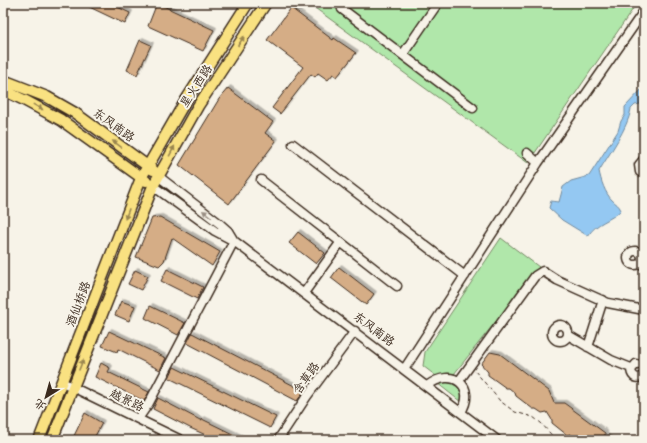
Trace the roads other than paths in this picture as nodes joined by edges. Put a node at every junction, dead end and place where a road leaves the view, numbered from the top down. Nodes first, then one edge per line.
1 (248, 3) edge
2 (266, 3) edge
3 (438, 3) edge
4 (342, 9) dead end
5 (644, 11) edge
6 (403, 54) junction
7 (3, 80) edge
8 (3, 90) edge
9 (473, 108) dead end
10 (293, 144) dead end
11 (527, 153) dead end
12 (644, 159) edge
13 (538, 164) junction
14 (149, 167) junction
15 (644, 174) edge
16 (158, 176) junction
17 (142, 178) junction
18 (261, 180) dead end
19 (153, 186) junction
20 (234, 241) junction
21 (340, 243) junction
22 (465, 276) junction
23 (397, 286) dead end
24 (304, 293) junction
25 (603, 300) junction
26 (644, 310) edge
27 (355, 331) junction
28 (568, 335) dead end
29 (588, 348) junction
30 (644, 366) edge
31 (405, 368) junction
32 (631, 368) junction
33 (644, 375) edge
34 (459, 381) junction
35 (62, 382) junction
36 (427, 386) junction
37 (72, 387) junction
38 (461, 412) junction
39 (138, 419) junction
40 (38, 440) edge
41 (52, 440) edge
42 (181, 440) edge
43 (278, 440) edge
44 (497, 440) edge

1 - 14 main road, 星火西路
16 -> 2 main road, 星火西路
3 - 6 street
4 - 6 street
5 - 13 street
6 - 9 street
14 -> 7 main road, 东风南路
8 -> 17 main road, 东风南路
10 - 22 street
11 - 13 street
12 - 15 street
13 - 22 street
14 - 16 main road, 东风南路
14 - 17 main road, 星火西路
16 - 19 main road, 星火西路
20 -> 16 street, 东风南路
17 - 19 main road, 东风南路
17 -> 35 main road, 酒仙桥路
18 - 21 street
19 - 20 street, 东风南路
37 -> 19 main road
20 - 24 street, 东风南路
20 - 39 street
21 - 23 street
21 - 24 street
22 - 31 street
24 - 27 street, 东风南路
25 - 26 street
25 - 29 street
25 - 34 street
27 - 31 street, 东风南路
27 - 43 street, 含草路
28 - 29 street
29 - 32 street
30 - 32 street
31 - 36 street, 东风南路
32 - 33 street
34 - 36 street
34 - 38 street
35 - 37 street, 越景路
35 - 40 main road, 酒仙桥路
36 - 38 street, 东风南路
37 - 39 street, 越景路
37 - 41 main road
38 - 44 street, 东风南路
39 - 42 street, 越景路

